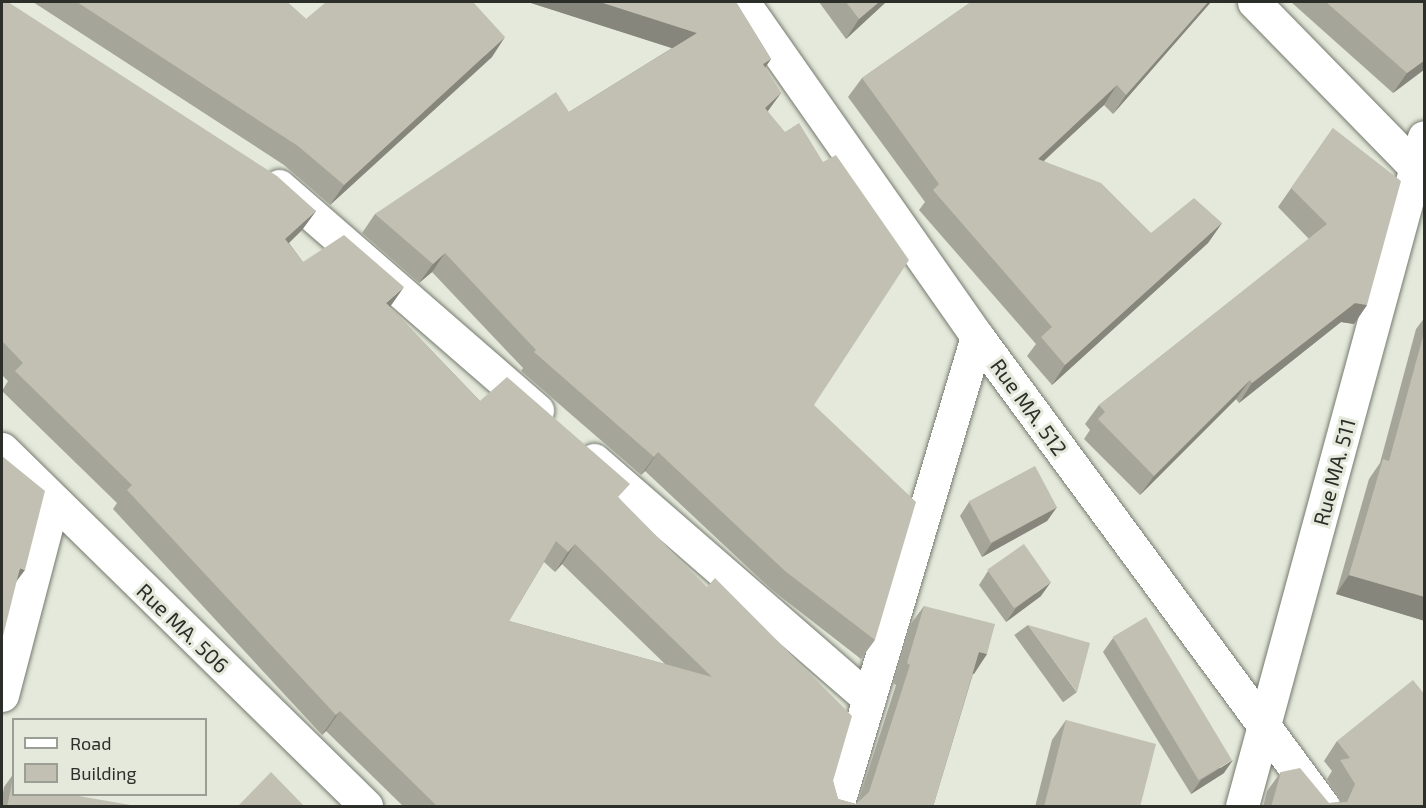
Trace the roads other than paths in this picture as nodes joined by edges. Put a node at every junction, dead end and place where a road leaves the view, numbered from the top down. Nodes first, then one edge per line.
1 (743, 2) edge
2 (1254, 2) edge
3 (1420, 152) edge
4 (254, 169) edge
5 (977, 336) junction
6 (2, 449) edge
7 (52, 501) junction
8 (2, 695) edge
9 (868, 699) junction
10 (1265, 731) junction
11 (366, 807) edge
12 (837, 807) edge
13 (1242, 807) edge
14 (1323, 807) edge

1 - 5 street, Rue MA. 512
2 - 3 street
3 - 10 street, Rue MA. 511
4 - 9 street
5 - 9 street
5 - 10 street, Rue MA. 512
6 - 7 street, Rue MA. 506
7 - 8 street
7 - 11 street, Rue MA. 506
9 - 12 street
10 - 13 street, Rue MA. 511
10 - 14 street, Rue MA. 512

